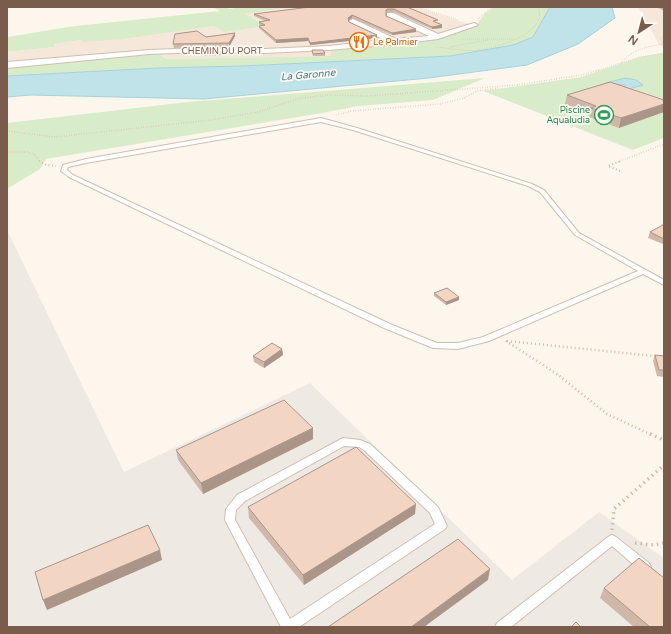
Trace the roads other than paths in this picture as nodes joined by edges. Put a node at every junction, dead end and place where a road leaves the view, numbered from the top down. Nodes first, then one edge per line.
1 (390, 15) edge
2 (353, 21) edge
3 (474, 25) road end
4 (440, 36) junction
5 (396, 42) junction
6 (7, 65) edge
7 (642, 272) junction
8 (664, 283) edge
9 (652, 572) edge
10 (288, 627) edge
11 (501, 627) edge

1 - 4 street
2 - 5 street
3 - 4 street, CHEMIN DU PORT
4 - 5 street, CHEMIN DU PORT
5 - 6 street, CHEMIN DU PORT
7 - 7 lane
7 - 8 lane
9 - 11 lane
10 - 10 lane

